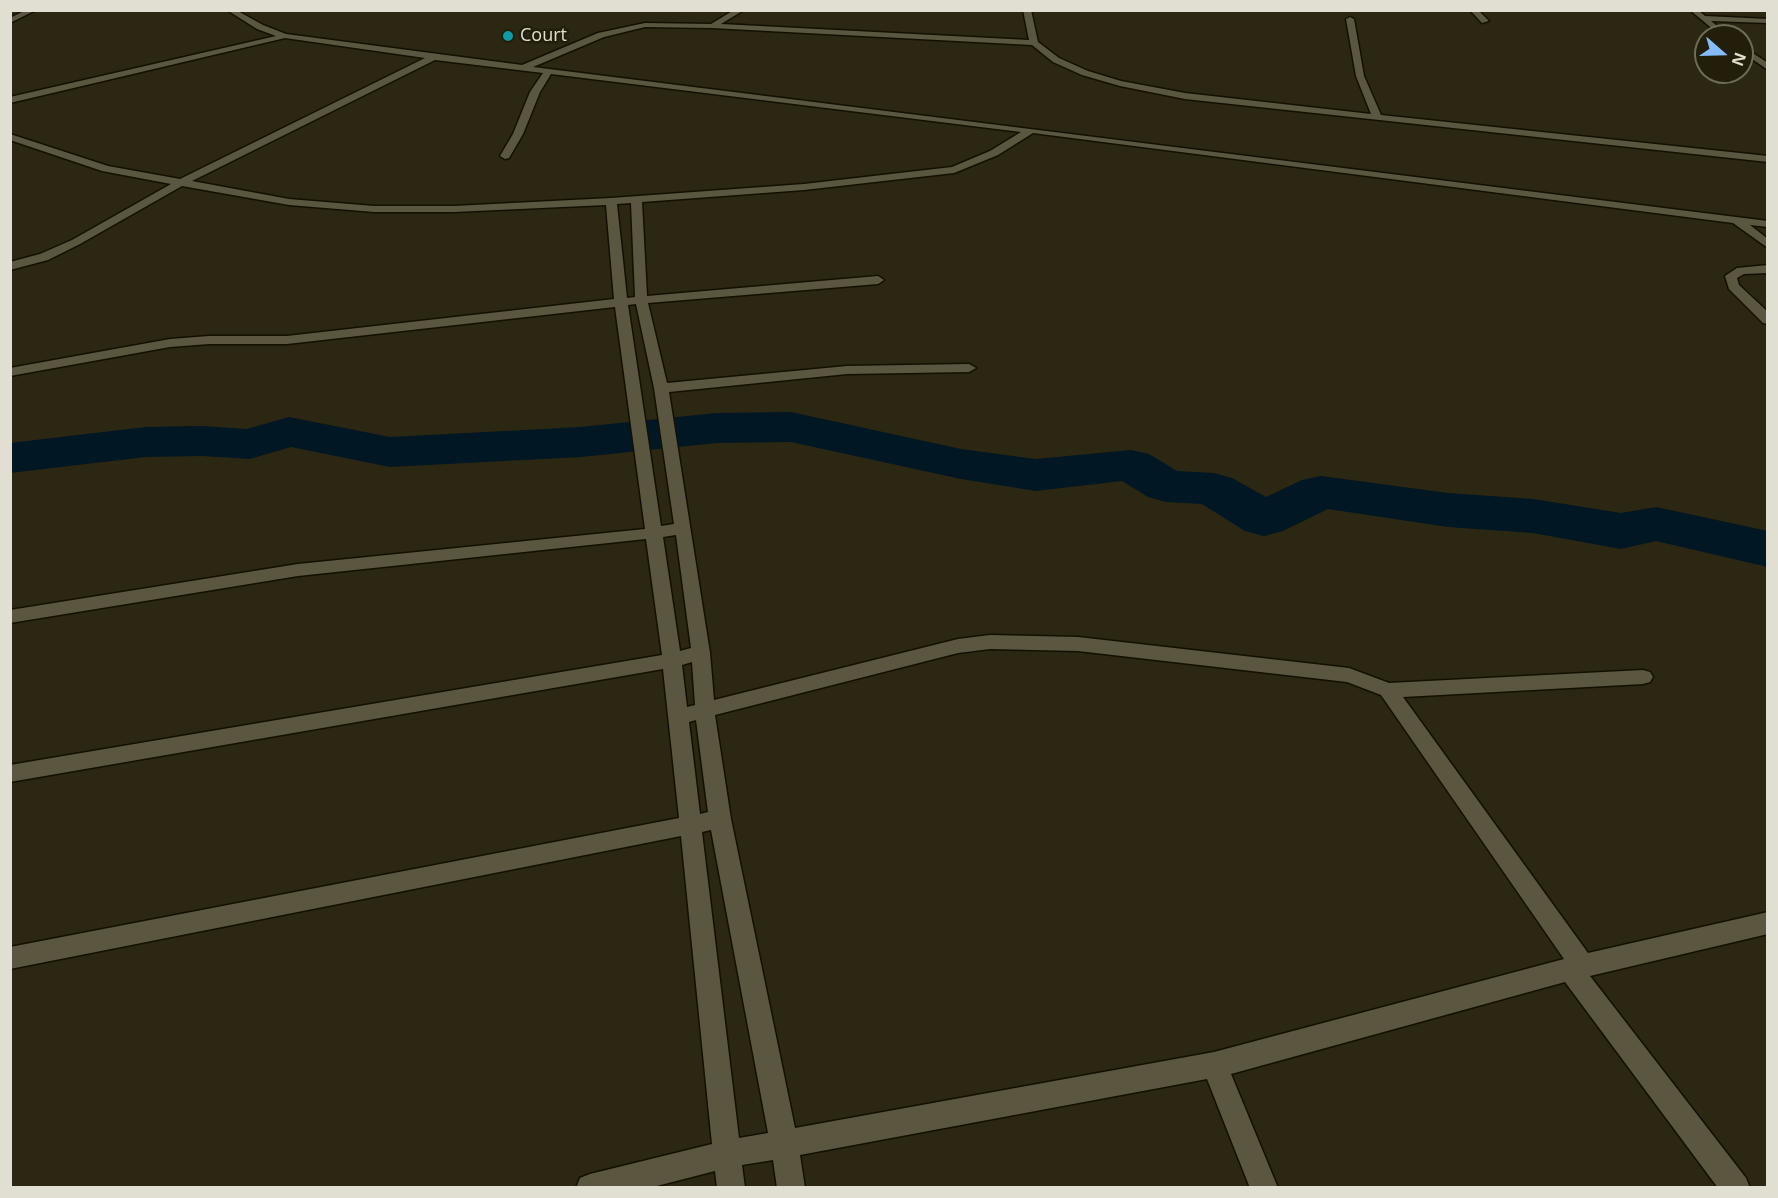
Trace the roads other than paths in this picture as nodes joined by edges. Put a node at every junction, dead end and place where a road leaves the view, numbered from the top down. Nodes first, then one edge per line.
1 (33, 10) edge
2 (230, 10) edge
3 (741, 10) edge
4 (1027, 10) edge
5 (1473, 10) edge
6 (1693, 10) edge
7 (1704, 18) junction
8 (1350, 19) dead end
9 (10, 21) edge
10 (1485, 21) dead end
11 (1767, 21) edge
12 (1711, 24) edge
13 (712, 26) junction
14 (285, 36) junction
15 (1034, 43) junction
16 (434, 57) junction
17 (1754, 58) edge
18 (525, 67) junction
19 (1767, 68) edge
20 (549, 70) junction
21 (10, 100) edge
22 (1377, 118) junction
23 (1031, 129) junction
24 (10, 137) edge
25 (505, 156) dead end
26 (1767, 159) edge
27 (180, 183) junction
28 (636, 200) junction
29 (611, 201) junction
30 (1736, 220) junction
31 (1767, 224) edge
32 (1767, 244) edge
33 (10, 266) edge
34 (1767, 269) edge
35 (878, 280) dead end
36 (641, 300) junction
37 (621, 303) junction
38 (1767, 320) edge
39 (969, 368) dead end
40 (10, 372) edge
41 (661, 388) junction
42 (683, 528) junction
43 (655, 533) junction
44 (10, 617) edge
45 (701, 653) junction
46 (672, 660) junction
47 (1642, 677) dead end
48 (1388, 690) junction
49 (705, 712) junction
50 (678, 717) junction
51 (10, 774) edge
52 (720, 819) junction
53 (690, 826) junction
54 (1767, 923) edge
55 (10, 958) edge
56 (1577, 968) junction
57 (1214, 1065) junction
58 (784, 1143) junction
59 (728, 1154) junction
60 (590, 1188) edge
61 (732, 1188) edge
62 (791, 1188) edge
63 (1264, 1188) edge
64 (1736, 1188) edge

1 - 9 street
2 - 14 street
3 - 13 street
4 - 15 street
5 - 10 street
6 - 7 street
7 - 11 street
7 - 12 street
8 - 22 street
13 - 15 street
13 - 18 street
14 - 16 street
14 - 21 street
15 - 22 street
16 - 18 street
16 - 27 street
17 - 19 street
18 - 20 street
20 - 23 street
20 - 25 street
22 - 26 street
23 - 28 street
23 - 30 street
24 - 27 street
27 - 29 street
27 - 33 street
28 - 29 street
28 - 36 street
29 - 37 street
30 - 31 street
30 - 32 street
34 - 38 street
35 - 36 street
36 - 37 street
36 - 41 street
37 - 40 street
37 - 43 street
39 - 41 street
41 - 42 street
42 - 43 street
42 - 45 street
43 - 44 street
43 - 46 street
45 - 46 street
45 - 49 street
46 - 50 street
46 - 51 street
47 - 48 street
48 - 49 street
48 - 56 street
49 - 50 street
49 - 52 street
50 - 53 street
52 - 53 street
52 - 58 street
53 - 55 street
53 - 59 street
54 - 56 street
56 - 57 street
56 - 64 street
57 - 58 street
57 - 63 street
58 - 59 street
58 - 62 street
59 - 60 street
59 - 61 street

